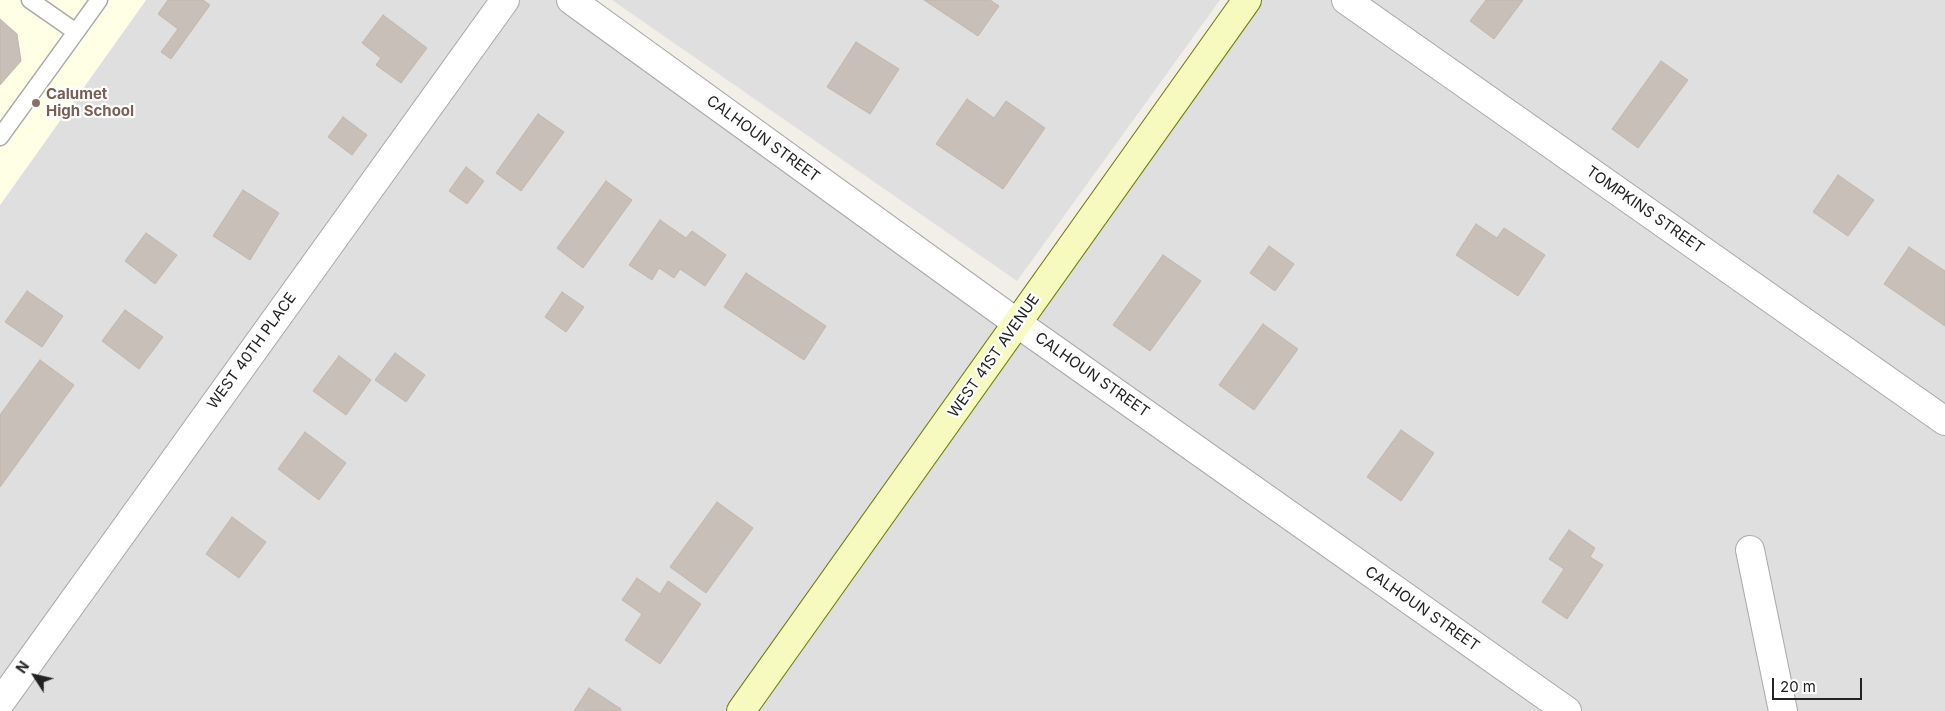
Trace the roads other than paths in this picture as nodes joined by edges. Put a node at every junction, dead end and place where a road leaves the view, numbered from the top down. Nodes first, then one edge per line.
1 (30, 0) edge
2 (99, 0) edge
3 (504, 0) edge
4 (571, 0) edge
5 (1247, 0) edge
6 (1346, 0) edge
7 (76, 32) junction
8 (0, 136) edge
9 (1017, 323) junction
10 (1945, 421) edge
11 (1750, 550) dead end
12 (0, 703) edge
13 (741, 711) edge
14 (1567, 711) edge
15 (1784, 711) edge

1 - 7 lane
2 - 7 lane
3 - 12 street, WEST 40TH PLACE
4 - 9 street, CALHOUN STREET
5 - 9 street, WEST 41ST AVENUE
6 - 10 street, TOMPKINS STREET
7 - 8 lane
9 - 13 street, WEST 41ST AVENUE
9 - 14 street, CALHOUN STREET
11 - 15 street

